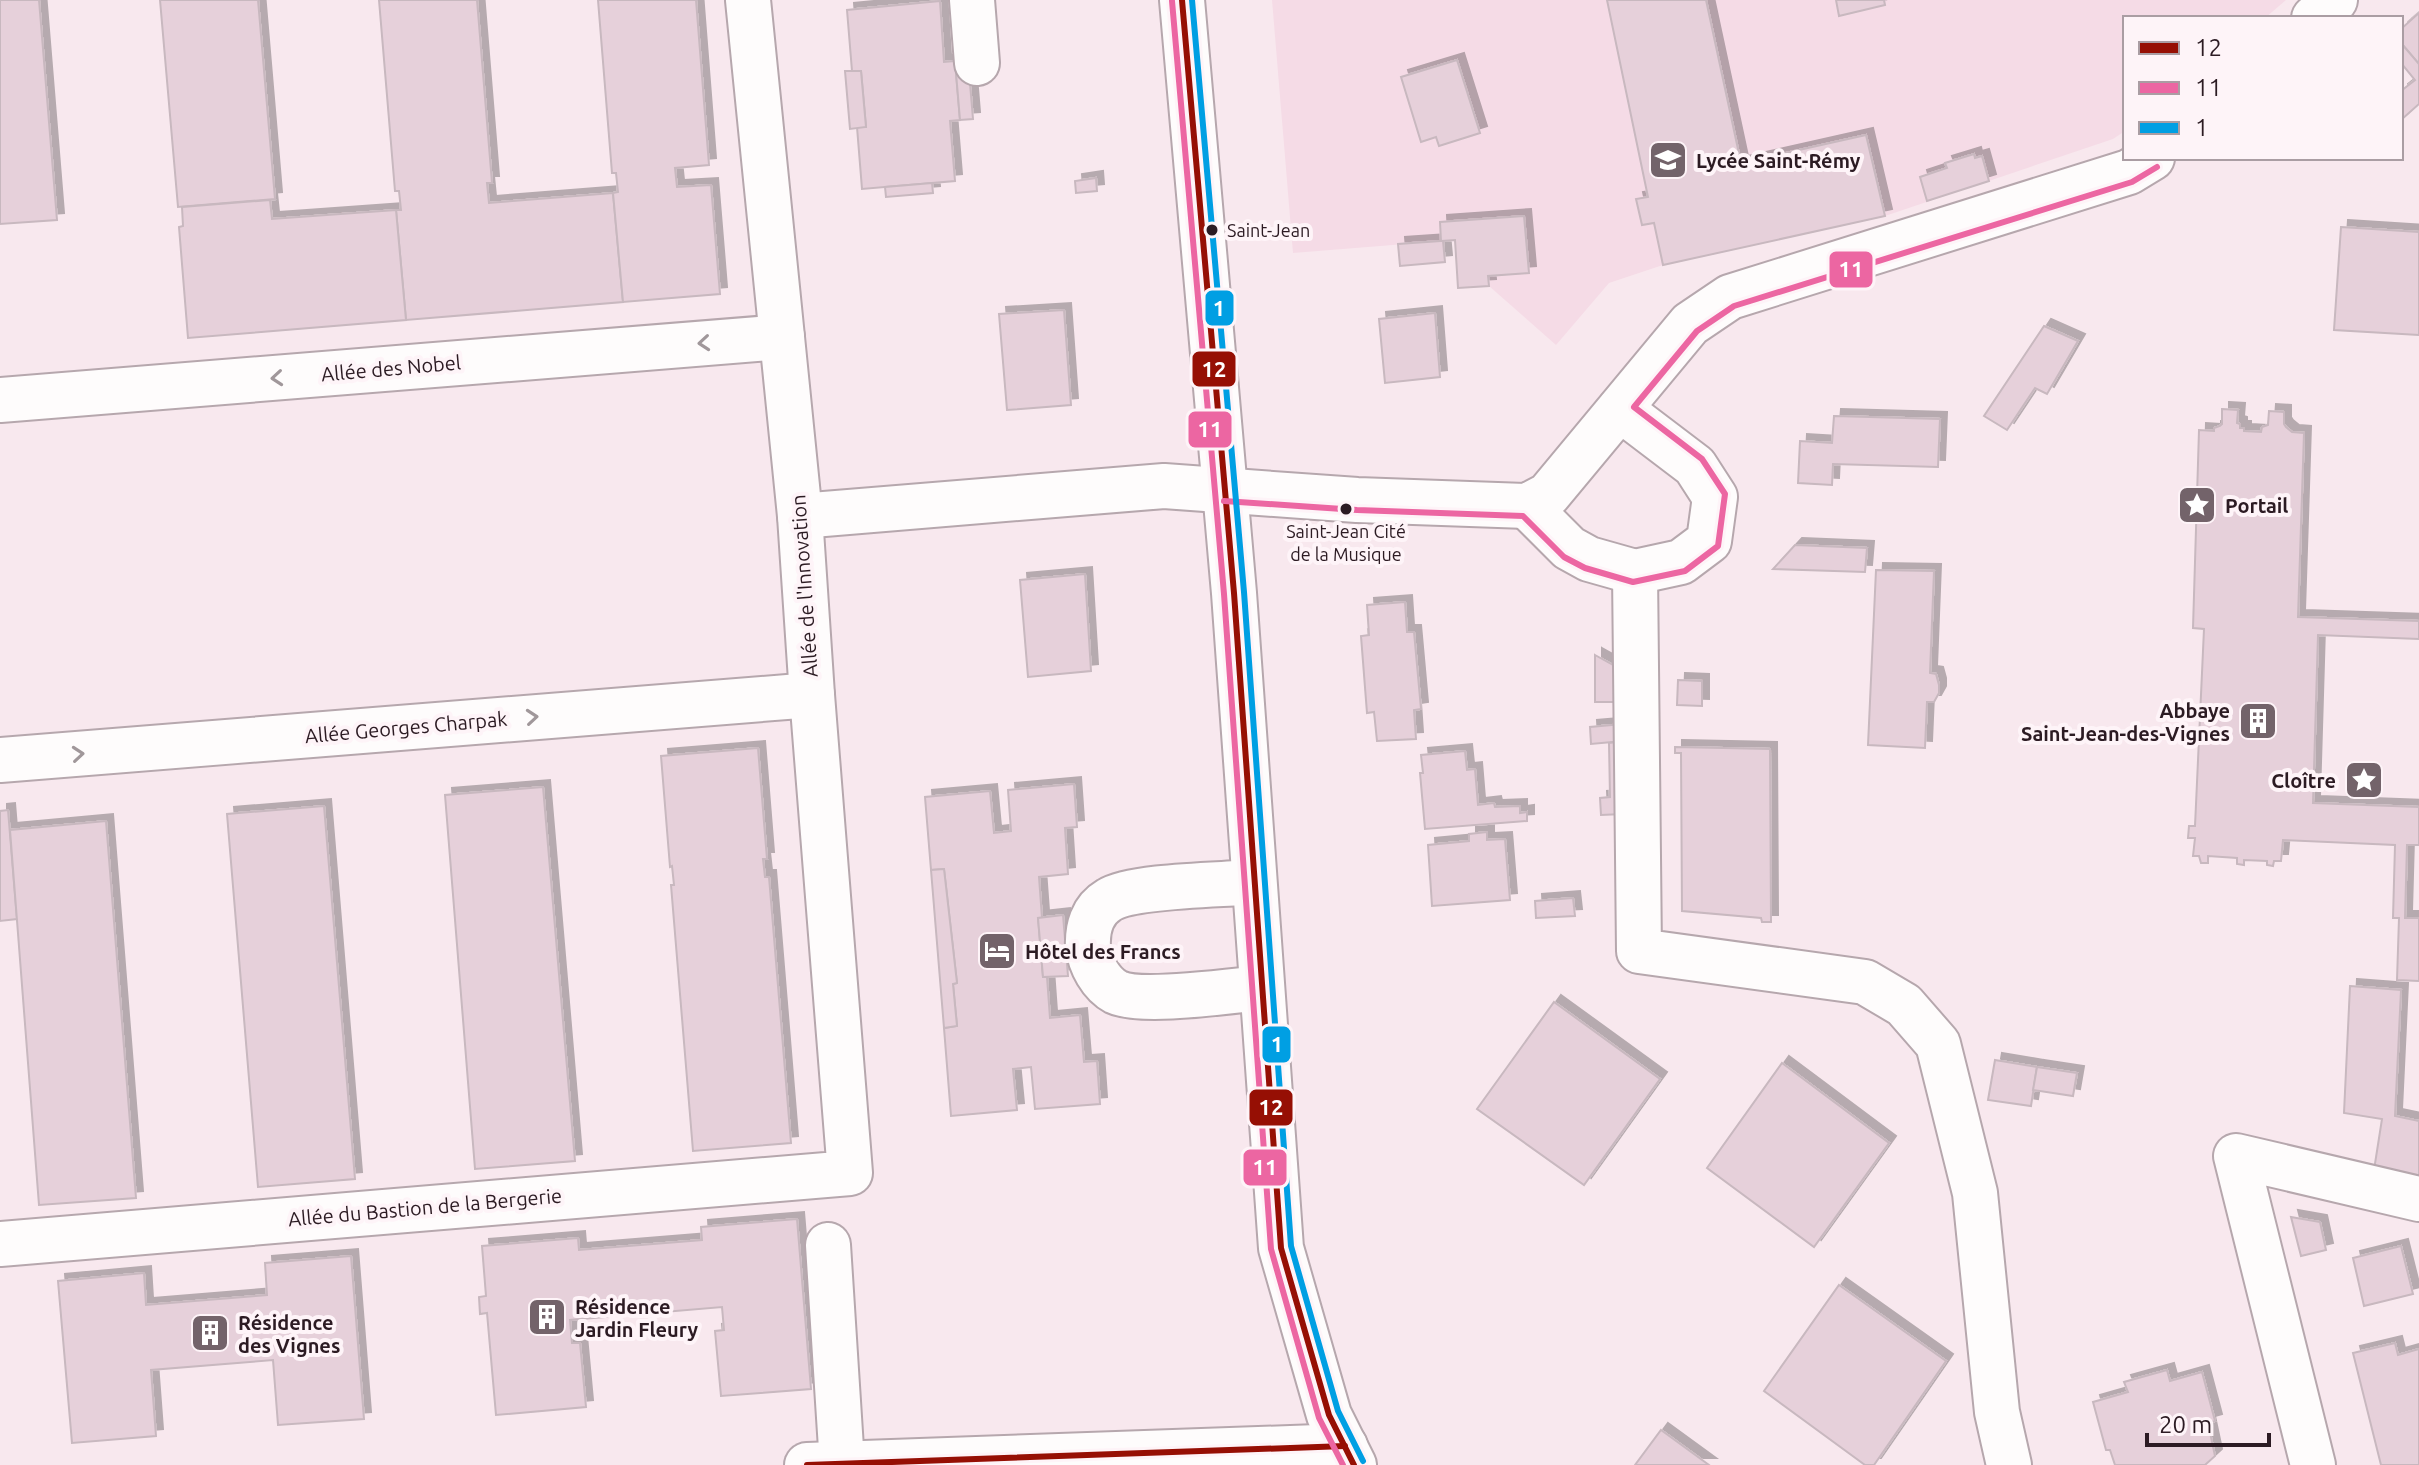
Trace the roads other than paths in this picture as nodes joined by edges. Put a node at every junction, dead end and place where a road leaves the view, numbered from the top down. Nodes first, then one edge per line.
1 (748, 0) edge
2 (972, 0) edge
3 (1182, 0) edge
4 (2335, 0) edge
5 (2316, 16) edge
6 (977, 63) dead end
7 (2149, 160) edge
8 (782, 337) junction
9 (0, 400) edge
10 (1620, 409) junction
11 (1225, 491) junction
12 (1527, 506) junction
13 (800, 516) junction
14 (1635, 572) junction
15 (812, 695) junction
16 (0, 760) edge
17 (1254, 882) junction
18 (1262, 988) junction
19 (850, 1173) joint
20 (2419, 1199) edge
21 (0, 1244) edge
22 (828, 1245) dead end
23 (1350, 1455) edge
24 (824, 1464) edge
25 (2009, 1465) edge
26 (2313, 1465) edge

1 - 8 street, Allée de l'Innovation
2 - 6 street
3 - 11 street
4 - 5 street
7 - 10 street
8 -> 9 street, Allée des Nobel
8 - 13 street, Allée de l'Innovation
10 - 12 street
10 - 14 street
11 - 12 street
11 - 13 street
11 - 17 street
12 - 14 street
13 - 15 street, Allée de l'Innovation
14 - 25 street
16 -> 15 street, Allée Georges Charpak
15 - 19 street, Allée de l'Innovation
17 - 18 street
17 - 18 street
18 - 23 street
19 - 21 street, Allée du Bastion de la Bergerie
20 - 26 street
22 - 24 street
23 - 24 street

